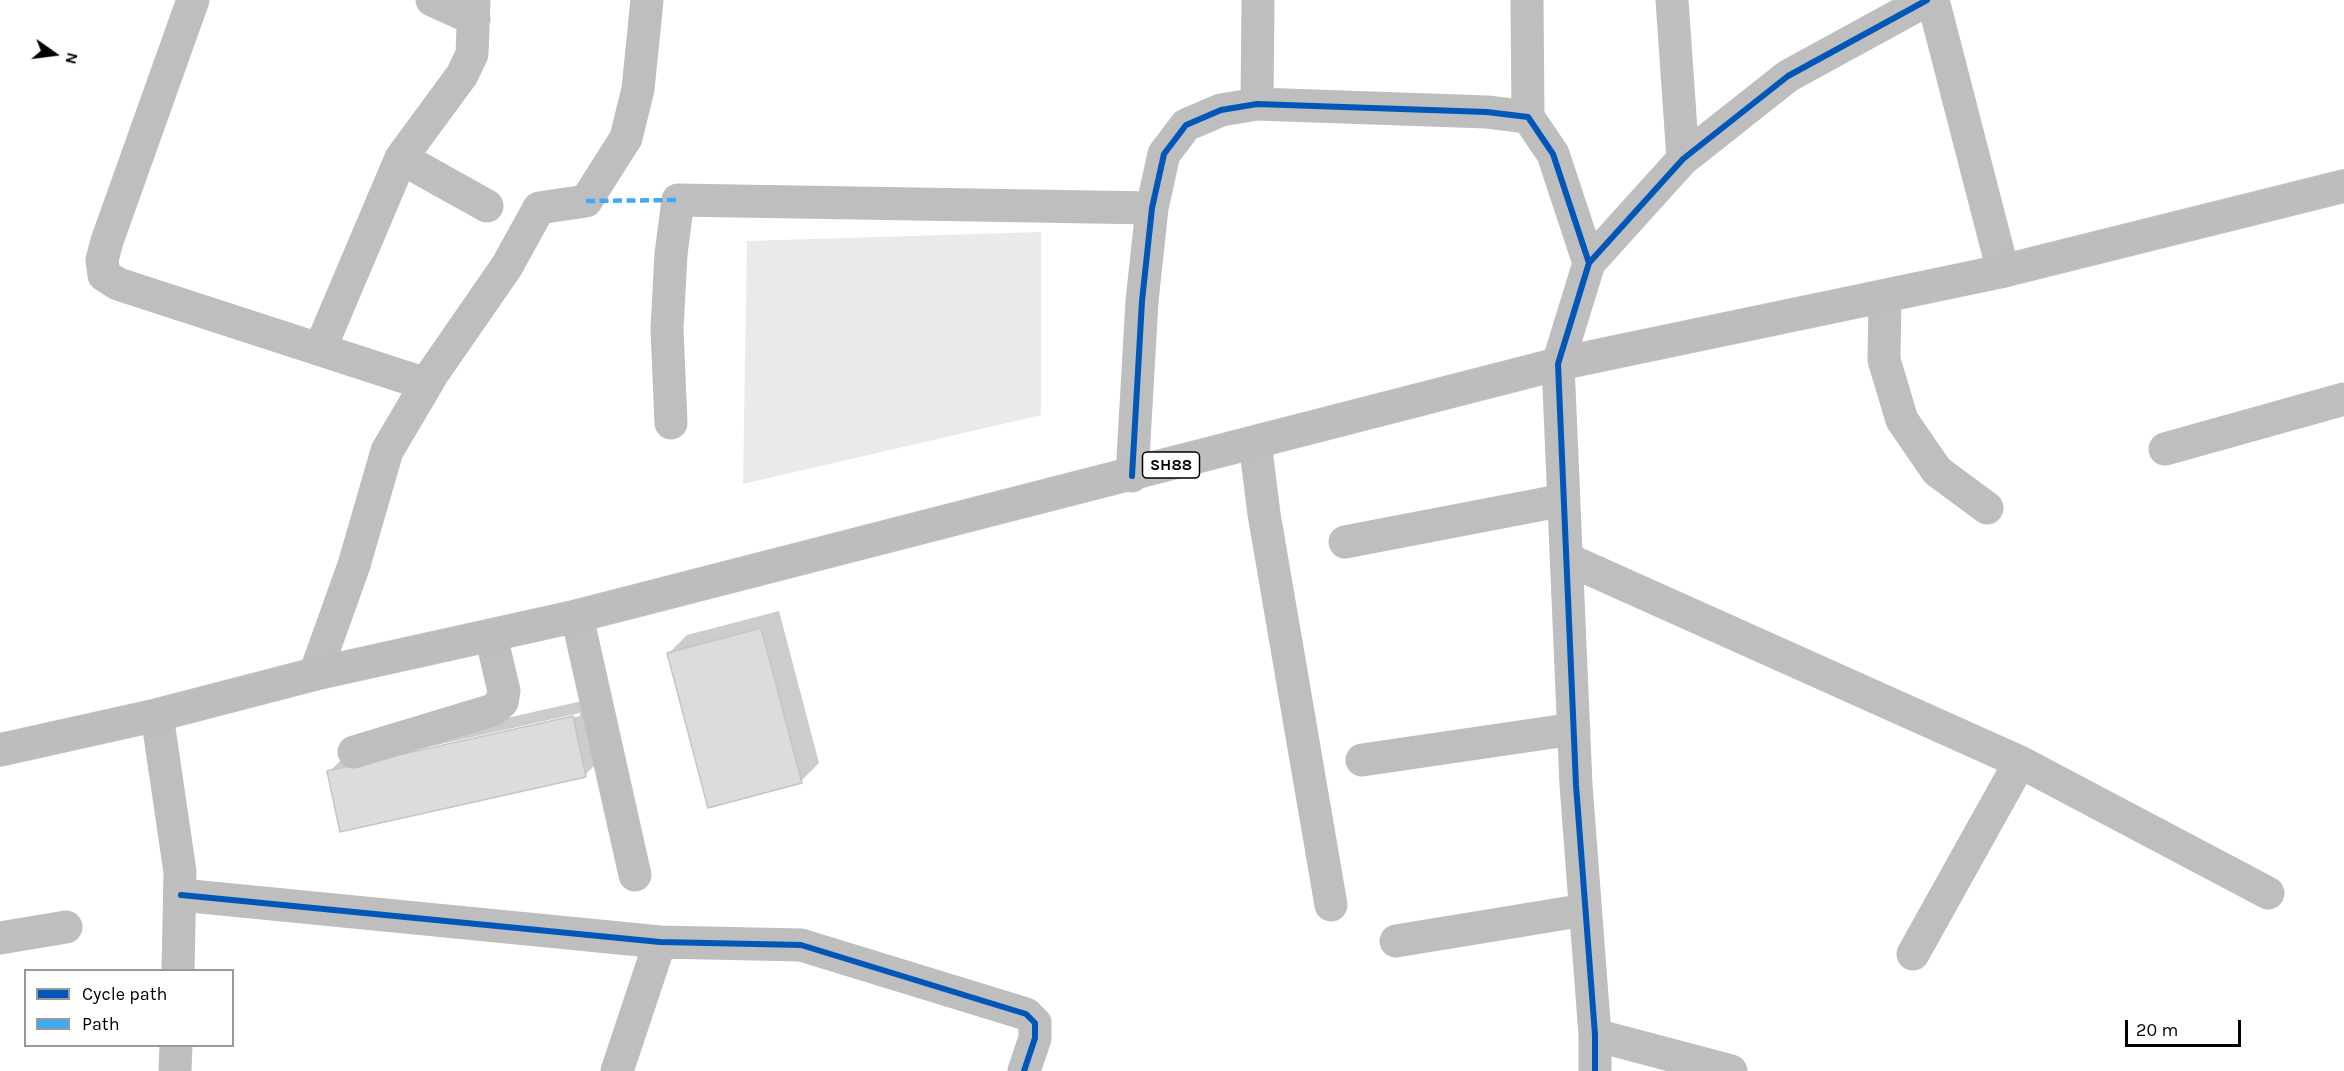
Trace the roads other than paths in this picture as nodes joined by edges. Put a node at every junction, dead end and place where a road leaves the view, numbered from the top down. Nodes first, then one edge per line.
1 (193, 0) edge
2 (432, 0) edge
3 (647, 0) edge
4 (1258, 0) edge
5 (1527, 0) edge
6 (1672, 0) edge
7 (1928, 0) edge
8 (1933, 0) edge
9 (474, 10) edge
10 (1257, 104) junction
11 (1528, 117) junction
12 (402, 158) junction
13 (1683, 159) junction
14 (2344, 186) edge
15 (487, 206) dead end
16 (1152, 208) junction
17 (1589, 263) junction
18 (2003, 271) junction
19 (1885, 298) junction
20 (320, 349) junction
21 (1558, 364) junction
22 (426, 384) junction
23 (2344, 399) edge
24 (671, 423) dead end
25 (1254, 442) junction
26 (2165, 449) dead end
27 (1132, 476) junction
28 (1564, 500) junction
29 (1987, 508) dead end
30 (1345, 542) dead end
31 (1567, 559) junction
32 (577, 616) junction
33 (491, 636) junction
34 (315, 674) junction
35 (157, 715) junction
36 (1574, 729) junction
37 (0, 750) edge
38 (354, 752) dead end
39 (1362, 760) dead end
40 (2020, 762) junction
41 (635, 875) dead end
42 (2268, 893) dead end
43 (180, 896) junction
44 (1331, 905) dead end
45 (1585, 910) junction
46 (66, 927) dead end
47 (0, 938) edge
48 (1396, 941) dead end
49 (660, 942) junction
50 (1913, 954) dead end
51 (178, 969) edge
52 (1594, 1035) junction
53 (176, 1047) edge
54 (176, 1071) edge
55 (617, 1071) edge
56 (1024, 1071) edge
57 (1595, 1071) edge
58 (1731, 1071) edge

1 - 20 street
2 - 9 street
3 - 22 street
4 - 10 street
5 - 11 street
6 - 13 street
7 - 13 street
8 - 18 street
9 - 12 street
10 - 11 street
10 - 16 street
11 - 17 street
12 - 15 street
12 - 20 street
13 - 17 street
14 - 18 main road, SH88
16 - 24 street
16 - 27 street
17 - 21 street
18 - 19 main road, SH88
19 - 21 main road, SH88
19 - 29 street
20 - 22 street
21 - 25 main road, SH88
21 - 28 street
22 - 34 street
23 - 26 street
25 - 27 main road, SH88
25 - 44 street
27 - 32 main road, SH88
28 - 30 street
28 - 31 street
31 - 36 street
31 - 40 street
32 - 33 main road, SH88
32 - 41 street
33 - 34 main road, SH88
33 - 38 street
34 - 35 main road, SH88
35 - 37 main road, SH88
35 - 43 street
36 - 39 street
36 - 45 street
40 - 42 street
40 - 50 street
43 - 49 street
43 - 51 street
45 - 48 street
45 - 52 street
46 - 47 street
49 - 55 street
49 - 56 street
52 - 57 street
52 - 58 street
53 - 54 street

